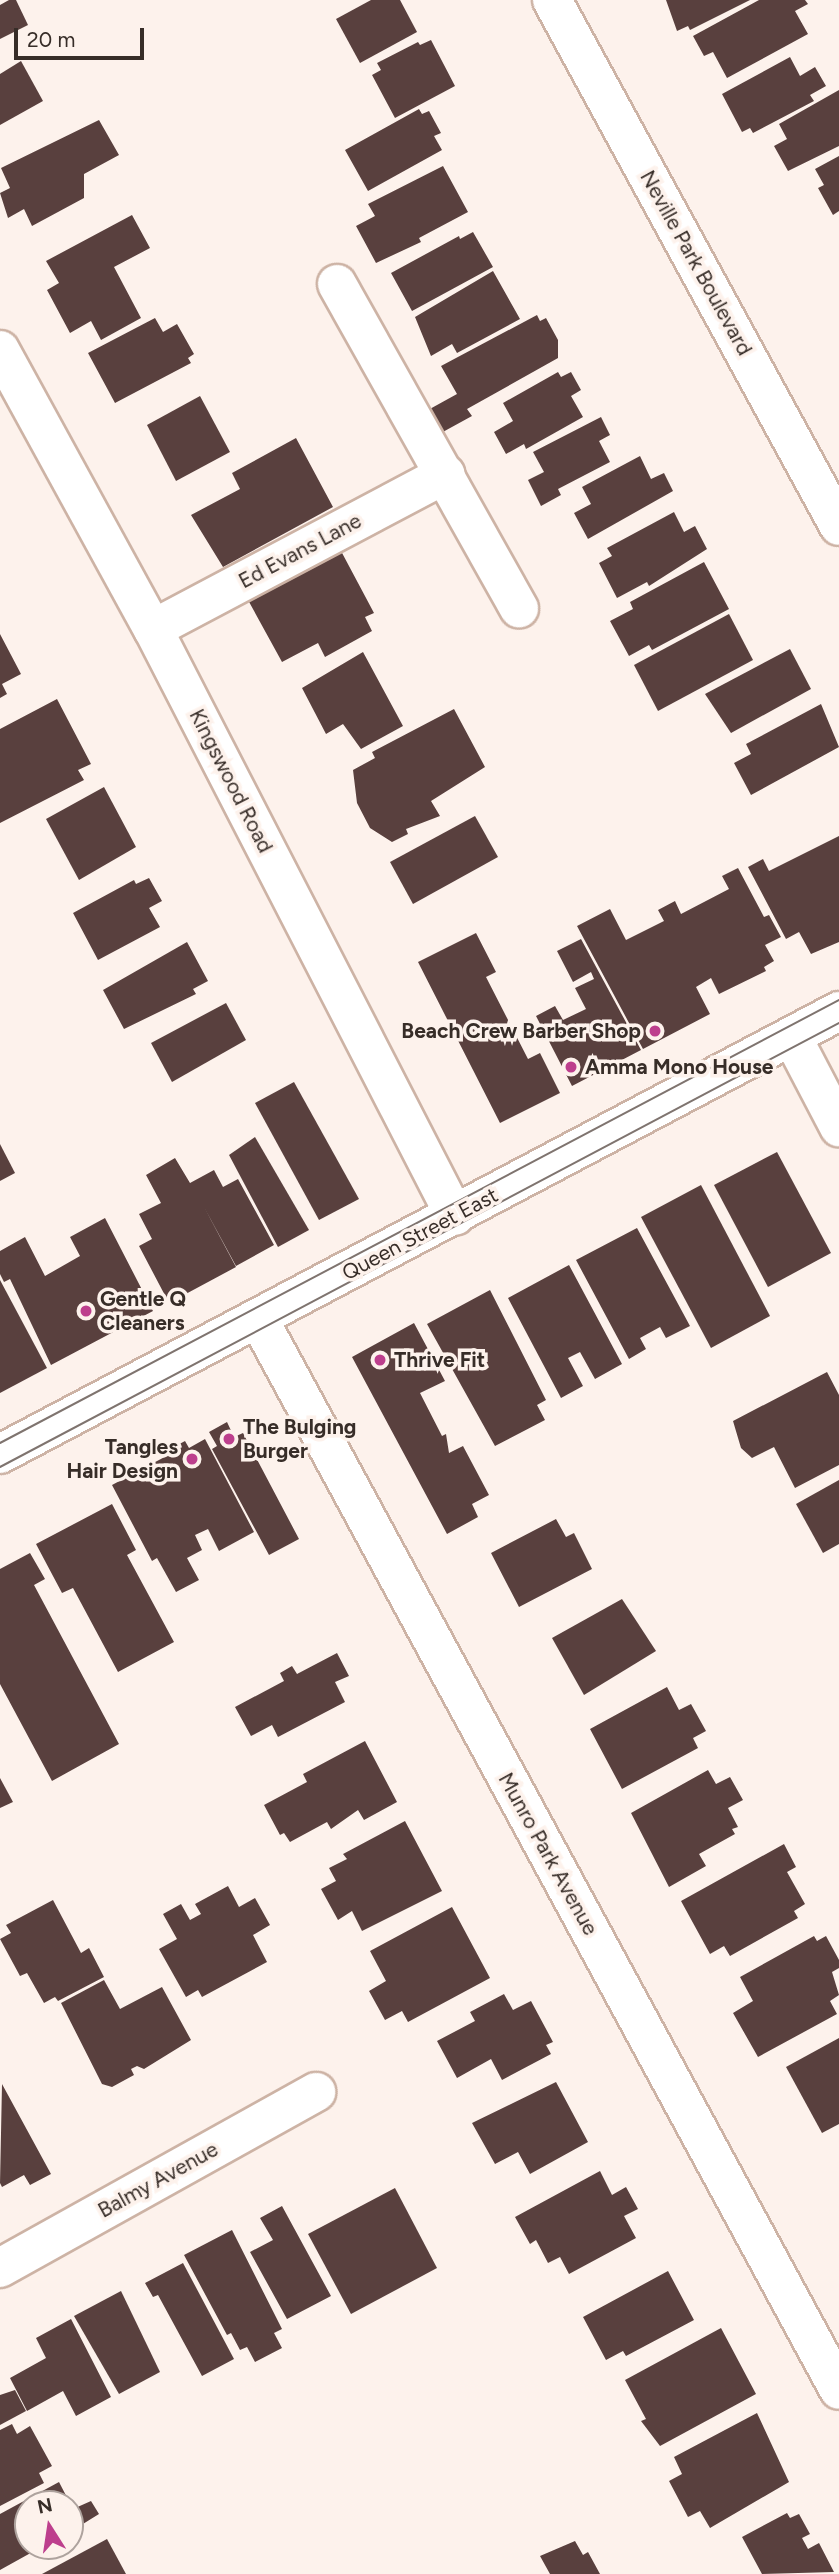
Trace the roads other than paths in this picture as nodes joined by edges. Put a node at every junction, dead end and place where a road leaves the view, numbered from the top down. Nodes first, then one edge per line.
1 (552, 0) edge
2 (337, 284) dead end
3 (0, 350) edge
4 (446, 474) junction
5 (839, 526) edge
6 (519, 608) dead end
7 (153, 629) junction
8 (839, 1011) edge
9 (792, 1037) junction
10 (839, 1127) edge
11 (455, 1216) junction
12 (258, 1318) junction
13 (0, 1454) edge
14 (316, 2092) dead end
15 (0, 2268) edge
16 (839, 2390) edge

1 - 5 street, Neville Park Boulevard
2 - 4 street
3 - 7 street, Kingswood Road
4 - 6 street
4 - 7 street, Ed Evans Lane
7 - 11 street, Kingswood Road
8 - 9 street, Queen Street East
9 - 10 street
9 - 11 street, Queen Street East
11 - 12 street, Queen Street East
12 - 13 street, Queen Street East
12 - 16 street, Munro Park Avenue
14 - 15 street, Balmy Avenue

